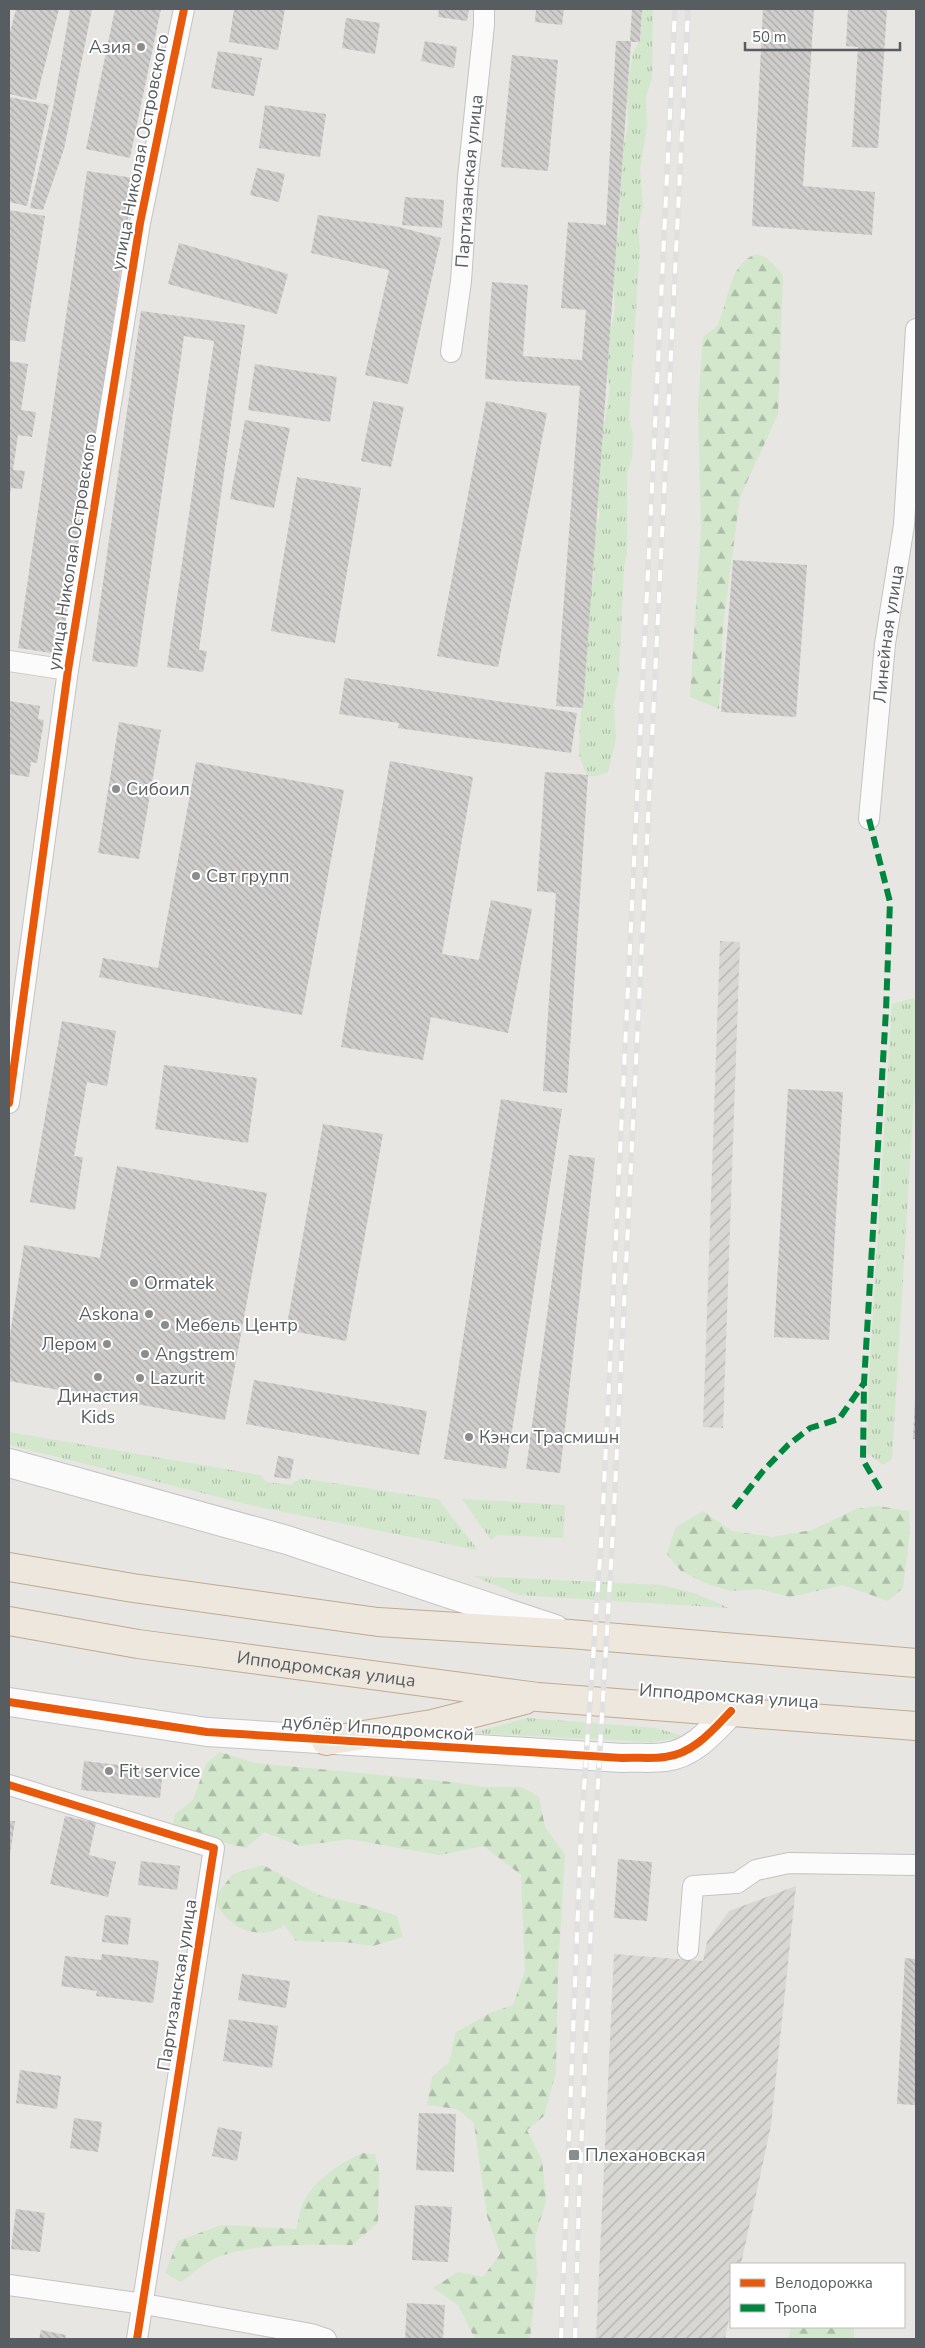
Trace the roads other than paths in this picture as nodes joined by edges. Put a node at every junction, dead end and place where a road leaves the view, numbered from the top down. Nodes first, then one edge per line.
1 (184, 9) edge
2 (484, 9) edge
3 (916, 329) edge
4 (451, 352) dead end
5 (9, 661) edge
6 (68, 670) junction
7 (868, 819) dead end
8 (9, 1103) edge
9 (9, 1463) edge
10 (9, 1566) edge
11 (9, 1621) edge
12 (570, 1634) junction
13 (916, 1663) edge
14 (538, 1697) junction
15 (9, 1702) edge
16 (731, 1711) junction
17 (916, 1726) edge
18 (326, 1741) junction
19 (9, 1785) edge
20 (916, 1865) edge
21 (688, 1950) dead end
22 (9, 2284) edge
23 (144, 2304) junction
24 (137, 2339) edge
25 (326, 2339) edge

1 - 6 street, улица Николая Островского
2 - 4 street, Партизанская улица
3 - 7 street, Линейная улица
5 - 6 street
6 - 8 street, улица Николая Островского
9 - 12 street
10 - 12 highway
11 - 14 highway, Ипподромская улица
12 - 13 highway
14 - 16 highway, Ипподромская улица
14 - 18 highway
15 - 18 street, дублёр Ипподромской
16 - 17 highway, Ипподромская улица
16 - 18 street, дублёр Ипподромской
19 - 23 street, Партизанская улица
20 - 21 street
22 - 23 street
23 - 24 street, Партизанская улица
23 - 25 street

